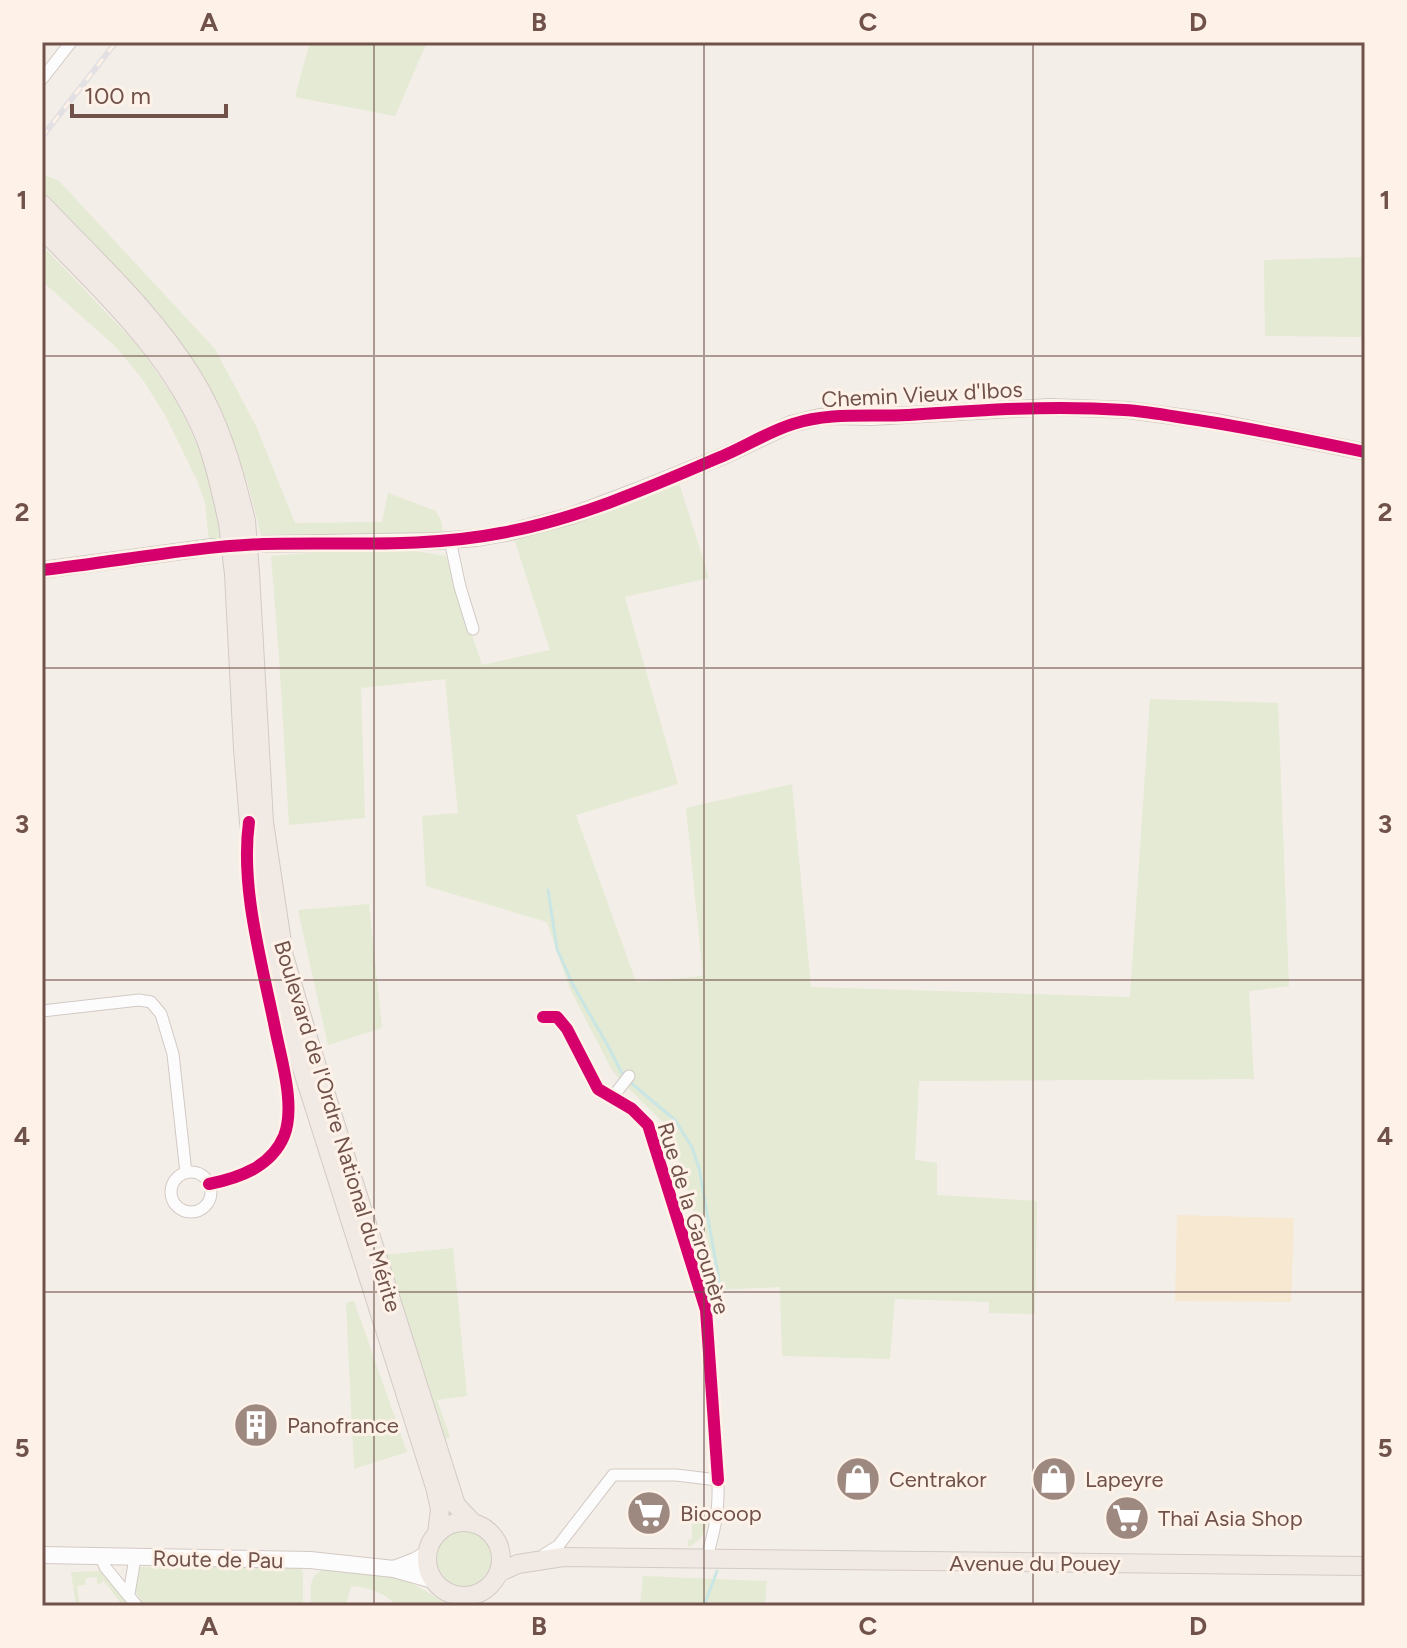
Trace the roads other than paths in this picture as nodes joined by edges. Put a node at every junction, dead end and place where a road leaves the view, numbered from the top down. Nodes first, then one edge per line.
1 (71, 42) edge
2 (42, 79) edge
3 (42, 204) edge
4 (42, 229) edge
5 (62, 238) junction
6 (1365, 452) edge
7 (450, 540) junction
8 (264, 544) dead end
9 (212, 547) dead end
10 (42, 570) edge
11 (242, 573) junction
12 (473, 629) dead end
13 (249, 822) junction
14 (42, 1011) edge
15 (543, 1017) dead end
16 (627, 1078) dead end
17 (612, 1098) junction
18 (186, 1173) junction
19 (209, 1184) junction
20 (718, 1480) junction
21 (474, 1524) junction
22 (437, 1533) junction
23 (497, 1544) junction
24 (427, 1554) junction
25 (42, 1555) edge
26 (554, 1556) junction
27 (101, 1557) junction
28 (135, 1558) junction
29 (706, 1560) junction
30 (1365, 1566) edge
31 (394, 1569) junction
32 (433, 1580) junction
33 (490, 1589) edge
34 (129, 1594) junction
35 (461, 1601) edge
36 (137, 1606) edge

1 - 2 street
3 - 5 main road, Boulevard de l'Ordre National du Mérite
4 - 5 main road, Boulevard de l'Ordre National du Mérite
5 - 11 main road, Boulevard de l'Ordre National du Mérite, bridge
6 - 7 street, Chemin Vieux d'Ibos
7 - 8 street, Chemin Vieux d'Ibos
7 - 12 street
9 - 10 street
11 - 13 main road, Boulevard de l'Ordre National du Mérite
11 - 21 main road, Boulevard de l'Ordre National du Mérite
13 - 19 street
13 - 22 main road, Boulevard de l'Ordre National du Mérite
14 - 18 street
15 - 17 street, Rue de la Garounère
16 - 17 street
17 - 20 street, Rue de la Garounère
18 - 19 street
18 - 19 street
20 - 26 street
20 - 29 street, Rue de la Garounère
21 - 22 main road
21 - 23 main road, Route de Pau
22 - 24 main road
23 - 26 main road, Route de Pau
23 - 33 main road
24 - 31 street
24 - 32 main road
25 - 27 street, Route de Pau
26 - 29 main road, Route de Pau
26 - 33 main road, Route de Pau
27 - 28 street, Route de Pau
27 - 34 street
28 - 31 street, Route de Pau
28 - 34 street
29 - 30 main road, Avenue du Pouey
31 - 32 street, Route de Pau
32 - 35 main road, Route de Pau
33 - 35 main road, Route de Pau
34 - 36 street

